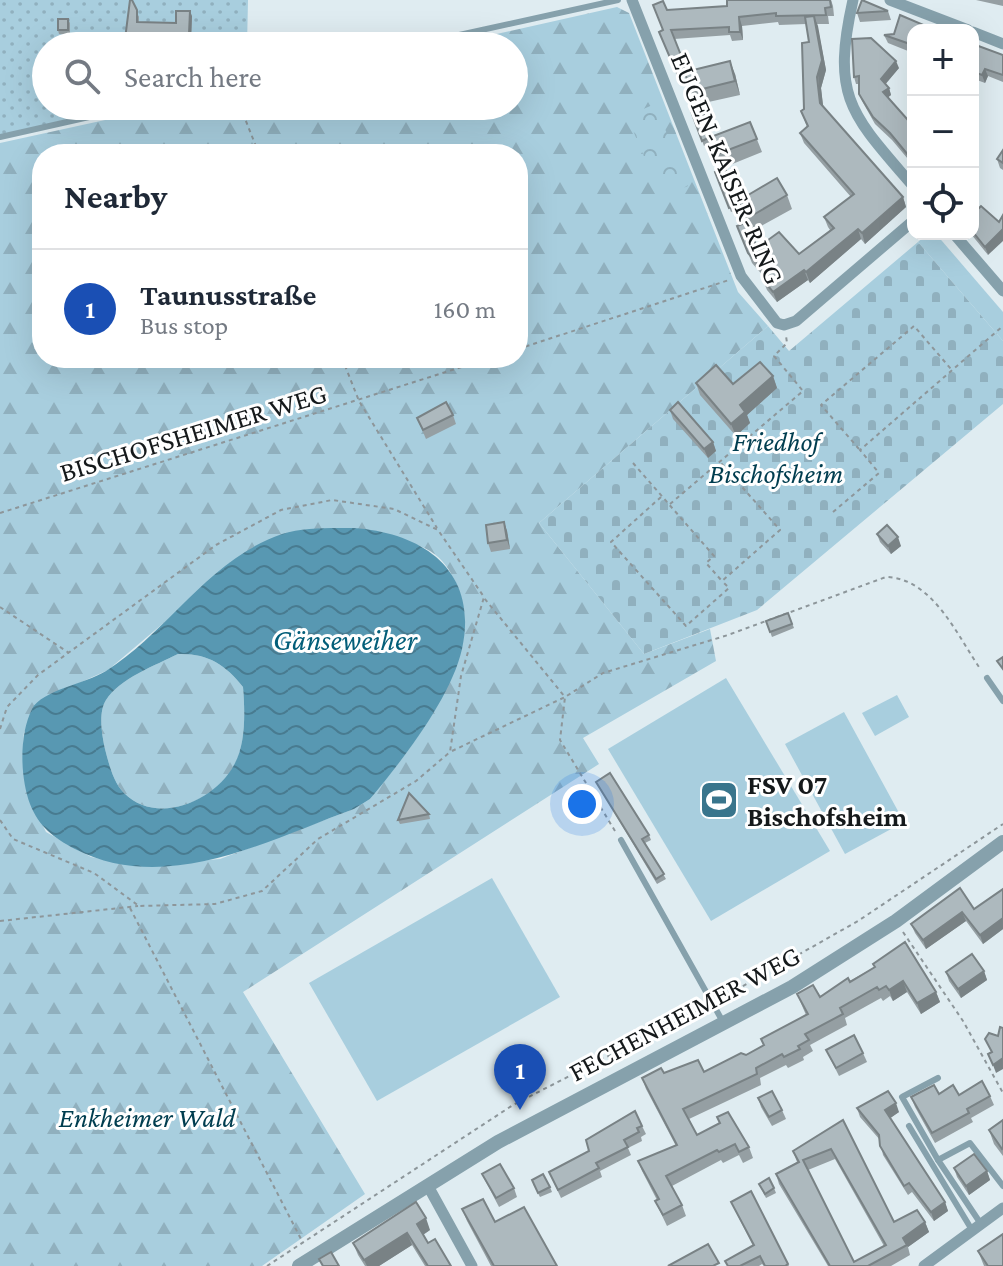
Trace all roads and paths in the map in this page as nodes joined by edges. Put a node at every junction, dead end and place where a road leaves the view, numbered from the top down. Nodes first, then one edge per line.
1 (618, 0) edge
2 (632, 0) edge
3 (853, 0) edge
4 (890, 0) edge
5 (952, 24) edge
6 (473, 32) edge
7 (979, 35) edge
8 (1003, 44) edge
9 (76, 120) edge
10 (246, 120) edge
11 (0, 137) edge
12 (255, 144) edge
13 (907, 179) edge
14 (907, 226) edge
15 (959, 240) edge
16 (741, 276) junction
17 (1002, 287) edge
18 (784, 325) junction
19 (1003, 326) edge
20 (528, 346) edge
21 (346, 368) edge
22 (460, 368) edge
23 (953, 371) junction
24 (359, 401) junction
25 (860, 450) junction
26 (720, 462) junction
27 (633, 463) dead end
28 (662, 496) junction
29 (669, 505) junction
30 (833, 512) dead end
31 (0, 513) edge
32 (438, 530) junction
33 (722, 581) junction
34 (484, 597) junction
35 (0, 607) edge
36 (69, 654) junction
37 (987, 678) joint
38 (565, 697) junction
39 (1003, 701) edge
40 (0, 729) edge
41 (450, 752) junction
42 (0, 820) edge
43 (1003, 824) edge
44 (621, 840) joint
45 (1003, 842) edge
46 (139, 906) junction
47 (130, 908) junction
48 (0, 921) edge
49 (896, 921) junction
50 (713, 1002) junction
51 (725, 1025) junction
52 (938, 1078) dead end
53 (1003, 1093) edge
54 (909, 1126) dead end
55 (938, 1160) junction
56 (428, 1186) junction
57 (1003, 1186) edge
58 (1003, 1208) edge
59 (977, 1227) junction
60 (302, 1242) junction
61 (267, 1266) edge
62 (299, 1266) edge
63 (472, 1266) edge
64 (924, 1266) edge

1 - 6 lane
2 - 16 street, EUGEN-KAISER-RING
3 - 13 street
4 - 5 street
7 - 8 street
9 - 11 lane
10 - 12 path
14 - 18 street, EUGEN-KAISER-RING
15 - 17 street
16 - 18 street, EUGEN-KAISER-RING
16 - 20 path
18 - 26 path
19 - 23 path
21 - 24 path
22 - 24 path, BISCHOFSHEIMER WEG
23 - 25 path
23 - 25 path
24 - 31 path, BISCHOFSHEIMER WEG
24 - 32 path
25 - 30 path
26 - 29 path
26 - 33 path
27 - 28 path
28 - 29 path
28 - 33 path
29 - 33 path
32 - 34 path
32 - 36 path
34 - 38 path
34 - 41 path
35 - 36 path
36 - 40 path
37 - 38 path
37 - 39 lane
38 - 41 path
38 - 44 path
41 - 46 path
42 - 46 path
43 - 50 path
44 - 50 lane
45 - 49 street, FECHENHEIMER WEG
46 - 47 path
47 - 48 path
47 - 60 path
49 - 51 street, FECHENHEIMER WEG
49 - 53 path
50 - 51 lane
50 - 60 path
51 - 56 street, FECHENHEIMER WEG
52 - 55 lane
54 - 59 lane
55 - 57 lane
55 - 59 lane
56 - 62 street, FECHENHEIMER WEG
56 - 63 street
58 - 59 street
59 - 64 street
60 - 61 path

